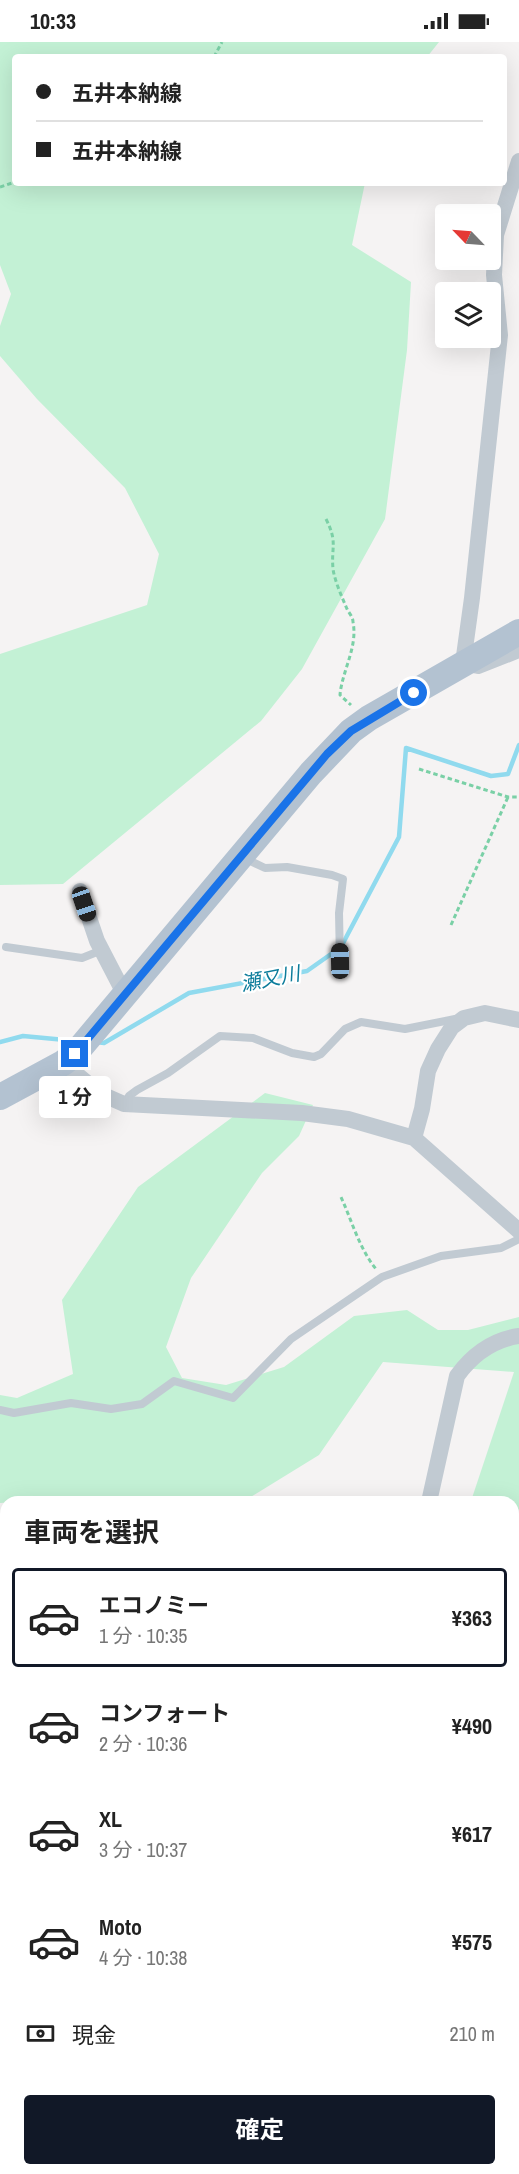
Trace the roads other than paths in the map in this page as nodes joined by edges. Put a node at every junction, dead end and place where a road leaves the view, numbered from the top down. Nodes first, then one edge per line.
1 (519, 161) edge
2 (519, 632) edge
3 (519, 650) edge
4 (463, 663) junction
5 (241, 857) junction
6 (80, 891) dead end
7 (6, 947) dead end
8 (102, 950) junction
9 (340, 961) dead end
10 (124, 995) junction
11 (464, 1018) junction
12 (519, 1020) edge
13 (63, 1063) junction
14 (0, 1097) edge
15 (124, 1104) junction
16 (414, 1138) junction
17 (519, 1231) edge
18 (519, 1239) edge
19 (519, 1336) edge
20 (0, 1410) edge
21 (430, 1496) edge

1 - 4 street
2 - 4 main road
3 - 4 street
4 - 5 main road
5 - 9 lane
5 - 10 main road
6 - 8 street
7 - 8 lane
8 - 10 street
10 - 13 main road
11 - 12 street
11 - 15 lane
11 - 16 street
13 - 14 main road
13 - 15 street
15 - 16 street
16 - 17 street
18 - 20 lane
19 - 21 street

